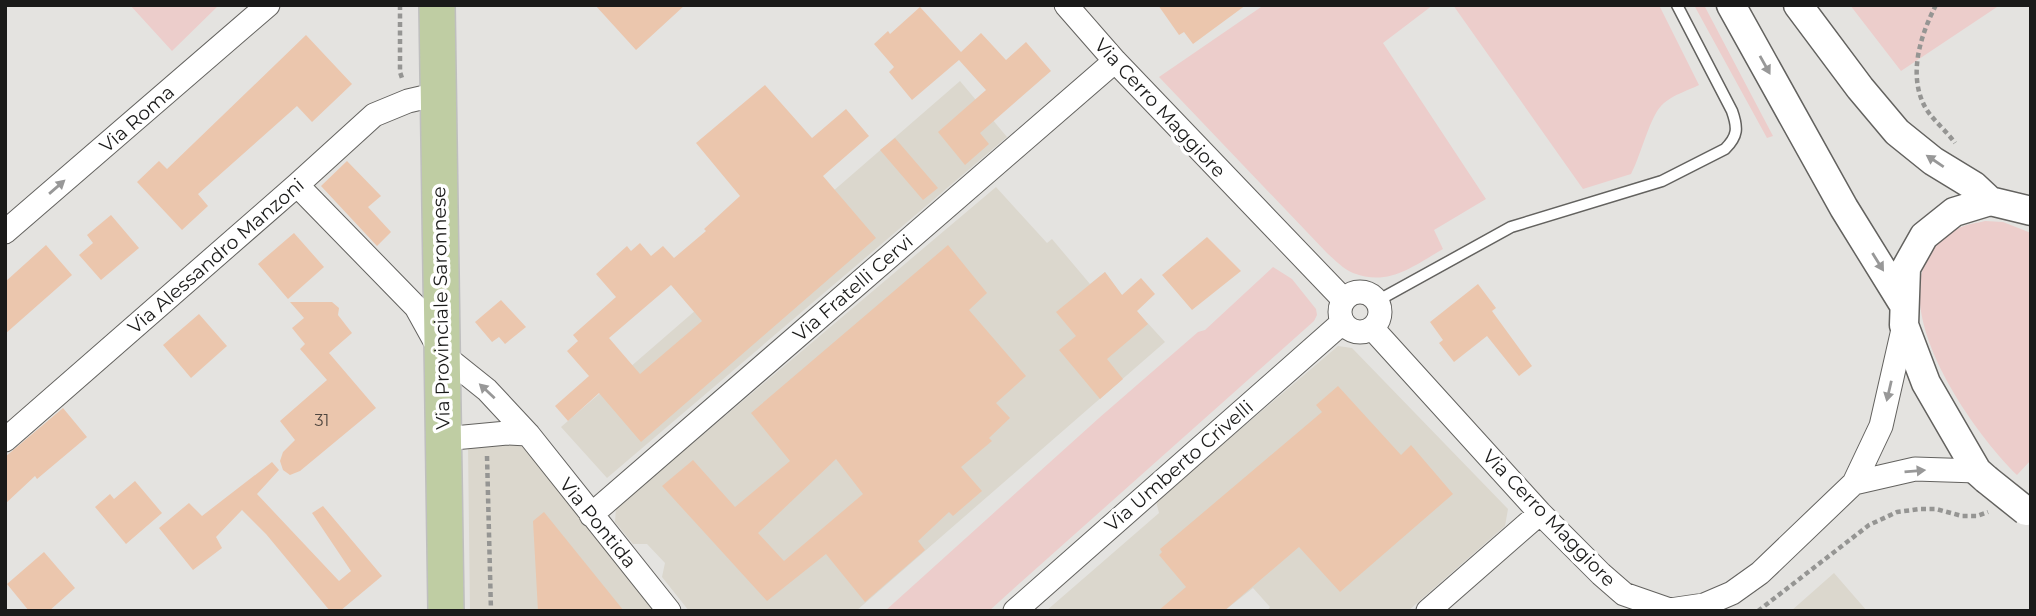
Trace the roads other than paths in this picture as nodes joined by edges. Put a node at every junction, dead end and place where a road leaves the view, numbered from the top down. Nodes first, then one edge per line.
1 (268, 5) edge
2 (437, 5) edge
3 (1066, 5) edge
4 (1677, 5) edge
5 (1731, 5) edge
6 (1798, 5) edge
7 (1115, 61) junction
8 (438, 94) junction
9 (297, 186) junction
10 (1990, 201) junction
11 (2031, 211) edge
12 (5, 232) edge
13 (1377, 301) junction
14 (1343, 311) junction
15 (1904, 315) junction
16 (1371, 328) junction
17 (442, 354) junction
18 (528, 434) junction
19 (443, 439) junction
20 (5, 440) edge
21 (1982, 475) junction
22 (1854, 483) junction
23 (2028, 512) edge
24 (1540, 513) junction
25 (591, 515) junction
26 (1631, 603) edge
27 (446, 611) edge
28 (668, 611) edge
29 (1015, 611) edge
30 (1428, 611) edge

12 -> 1 street, Via Roma
2 - 8 main road, Via Provinciale Saronnese
3 - 7 street, Via Cerro Maggiore
4 - 13 lane
5 -> 15 street
10 -> 6 street
7 - 14 street, Via Cerro Maggiore
7 - 25 street, Via Fratelli Cervi
8 - 9 street, Via Alessandro Manzoni
8 - 17 main road, Via Provinciale Saronnese
9 - 17 street
9 - 20 street, Via Alessandro Manzoni
10 - 11 street
10 - 15 street
13 - 14 street
13 - 16 street
14 - 16 street
14 - 29 street, Via Umberto Crivelli
15 - 21 street
15 -> 22 street, Via Cerro Maggiore
16 - 24 street, Via Cerro Maggiore
18 -> 17 street, Via Pontida
17 - 19 main road, Via Provinciale Saronnese
18 - 19 street
18 - 25 street, Via Pontida
19 - 27 main road, Via Provinciale Saronnese
22 -> 21 street
21 - 23 street, bridge
22 - 26 street, Via Cerro Maggiore
24 - 26 street, Via Cerro Maggiore
24 - 30 street
25 - 28 street, Via Pontida

